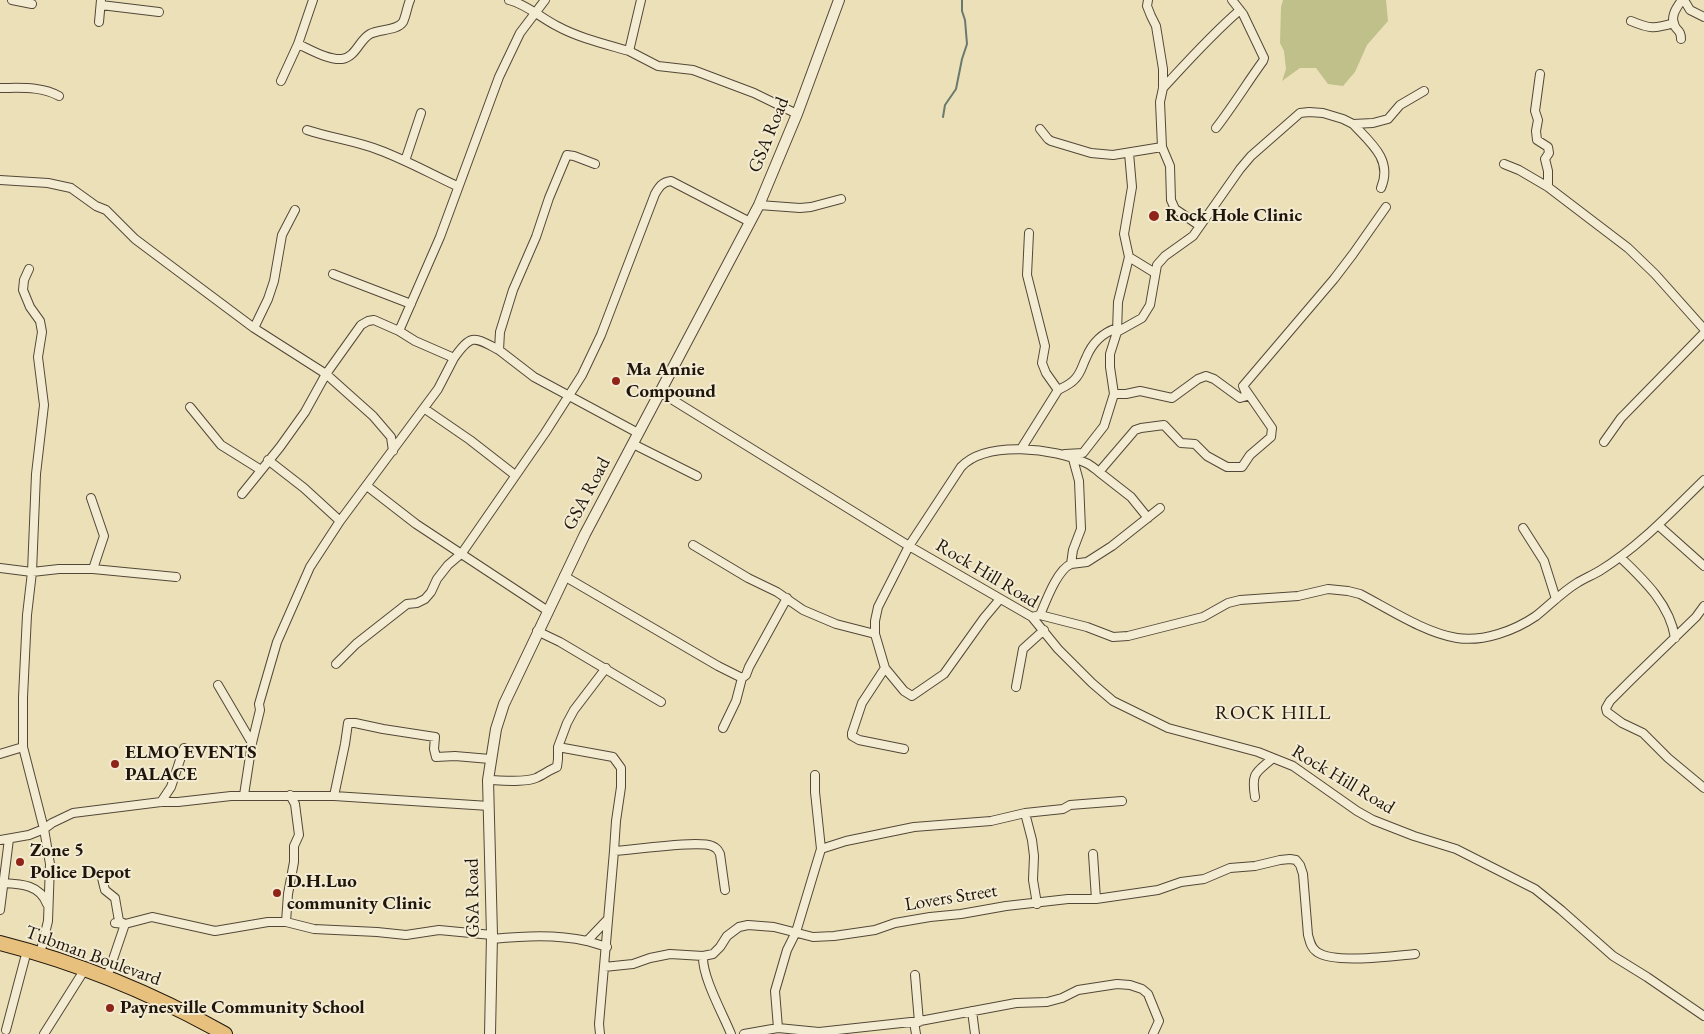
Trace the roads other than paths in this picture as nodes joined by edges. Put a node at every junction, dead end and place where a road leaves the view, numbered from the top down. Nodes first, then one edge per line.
1 (12, 0) edge
2 (314, 0) edge
3 (410, 0) edge
4 (509, 0) edge
5 (545, 0) edge
6 (641, 0) edge
7 (839, 0) edge
8 (1148, 0) edge
9 (1232, 0) edge
10 (1683, 0) edge
11 (101, 3) edge
12 (32, 4) dead end
13 (1240, 10) junction
14 (159, 12) dead end
15 (536, 14) junction
16 (1704, 17) edge
17 (1631, 21) dead end
18 (98, 22) dead end
19 (1674, 23) junction
20 (1681, 40) dead end
21 (298, 44) junction
22 (629, 51) junction
23 (1540, 74) dead end
24 (281, 81) dead end
25 (0, 88) edge
26 (1163, 88) junction
27 (1424, 92) dead end
28 (59, 96) dead end
29 (421, 113) dead end
30 (797, 114) junction
31 (1353, 124) junction
32 (1216, 128) dead end
33 (1040, 129) dead end
34 (308, 130) dead end
35 (1162, 147) junction
36 (1129, 153) junction
37 (405, 161) junction
38 (595, 164) dead end
39 (1504, 164) dead end
40 (0, 180) edge
41 (457, 186) junction
42 (1548, 187) junction
43 (1381, 188) dead end
44 (841, 199) dead end
45 (759, 205) junction
46 (1386, 207) dead end
47 (295, 210) dead end
48 (750, 222) junction
49 (1200, 226) junction
50 (1029, 233) dead end
51 (1129, 257) junction
52 (29, 269) dead end
53 (1154, 273) junction
54 (333, 274) dead end
55 (412, 304) junction
56 (254, 328) junction
57 (1704, 329) edge
58 (1117, 330) junction
59 (399, 331) junction
60 (1704, 333) edge
61 (499, 350) junction
62 (454, 358) junction
63 (326, 374) junction
64 (1243, 386) junction
65 (1058, 390) junction
66 (660, 392) junction
67 (1114, 394) junction
68 (568, 396) junction
69 (190, 407) dead end
70 (425, 408) junction
71 (638, 433) junction
72 (391, 437) junction
73 (400, 441) junction
74 (1604, 442) dead end
75 (633, 444) junction
76 (1021, 449) junction
77 (393, 451) junction
78 (1060, 455) junction
79 (1073, 459) junction
80 (268, 460) junction
81 (261, 470) junction
82 (1099, 472) junction
83 (515, 475) junction
84 (698, 476) dead end
85 (1704, 480) edge
86 (367, 486) junction
87 (242, 494) dead end
88 (91, 498) dead end
89 (1160, 508) dead end
90 (1148, 518) junction
91 (340, 521) junction
92 (1658, 525) junction
93 (1523, 528) dead end
94 (693, 545) dead end
95 (909, 546) junction
96 (462, 554) junction
97 (1620, 557) junction
98 (1071, 564) junction
99 (1704, 566) edge
100 (0, 568) edge
101 (93, 569) junction
102 (32, 572) junction
103 (564, 576) junction
104 (176, 577) dead end
105 (787, 598) junction
106 (1000, 599) junction
107 (1556, 599) junction
108 (1704, 606) edge
109 (548, 610) junction
110 (1036, 616) junction
111 (1044, 630) junction
112 (537, 631) junction
113 (875, 634) junction
114 (1675, 638) junction
115 (336, 664) dead end
116 (606, 668) junction
117 (885, 668) junction
118 (742, 678) junction
119 (218, 685) dead end
120 (1016, 687) dead end
121 (661, 702) dead end
122 (722, 728) dead end
123 (252, 743) junction
124 (23, 747) junction
125 (558, 747) junction
126 (184, 748) dead end
127 (904, 749) dead end
128 (0, 754) edge
129 (490, 758) junction
130 (1273, 758) junction
131 (815, 775) dead end
132 (488, 780) junction
133 (1704, 788) edge
134 (244, 795) junction
135 (290, 795) junction
136 (334, 796) junction
137 (1255, 796) dead end
138 (1122, 801) dead end
139 (162, 802) junction
140 (489, 806) junction
141 (1025, 813) junction
142 (44, 829) junction
143 (9, 839) junction
144 (0, 840) edge
145 (821, 849) junction
146 (614, 851) junction
147 (1093, 854) dead end
148 (102, 878) dead end
149 (3, 883) junction
150 (725, 890) dead end
151 (1096, 899) junction
152 (1037, 904) junction
153 (48, 907) junction
154 (0, 910) edge
155 (608, 919) junction
156 (286, 922) junction
157 (114, 923) dead end
158 (125, 924) junction
159 (796, 932) junction
160 (492, 937) junction
161 (587, 941) junction
162 (0, 943) edge
163 (607, 947) junction
164 (0, 951) edge
165 (40, 954) junction
166 (1415, 954) dead end
167 (703, 956) junction
168 (25, 958) junction
169 (604, 967) junction
170 (83, 973) junction
171 (915, 975) dead end
172 (106, 977) junction
173 (972, 1011) junction
174 (1704, 1016) edge
175 (916, 1022) junction
176 (778, 1028) junction
177 (6, 1030) dead end
178 (44, 1034) edge
179 (208, 1034) edge
180 (225, 1034) edge
181 (490, 1034) edge
182 (600, 1034) edge
183 (731, 1034) edge
184 (744, 1034) edge
185 (916, 1034) edge
186 (975, 1034) edge
187 (1153, 1034) edge

1 - 12 street
2 - 21 street
3 - 21 street
4 - 15 street
5 - 15 street
6 - 22 street
7 - 30 street, GSA Road
8 - 26 street
9 - 13 street
10 - 16 street
10 - 19 street
11 - 14 street
11 - 18 street
13 - 26 street
13 - 32 street
15 - 22 street
15 - 41 street
17 - 19 street
19 - 20 street
21 - 24 street
22 - 30 street
23 - 42 street
25 - 28 street
26 - 35 street
27 - 31 street
29 - 37 street
30 - 45 street, GSA Road
31 - 43 street
31 - 49 street
33 - 36 street
34 - 37 street
35 - 36 street
35 - 49 street
36 - 51 street
37 - 41 street
38 - 61 street
39 - 42 street
40 - 56 street
41 - 55 street
42 - 57 street
44 - 45 street
45 - 48 street, GSA Road
46 - 64 street
47 - 56 street
48 - 66 street, GSA Road
48 - 68 street
49 - 53 street
50 - 65 street
51 - 53 street
51 - 58 street
52 - 102 street
53 - 58 street
54 - 55 street
55 - 59 street
56 - 63 street
58 - 65 street
58 - 67 street
59 - 62 street
59 - 63 street
60 - 74 street
61 - 62 street
61 - 68 street
62 - 70 street
63 - 72 street
63 - 80 street
64 - 67 street
64 - 82 street
65 - 76 street
66 - 71 street, GSA Road
66 - 95 street, Rock Hill Road
67 - 78 street
68 - 71 street
68 - 83 street
69 - 81 street
70 - 73 street
70 - 83 street
71 - 75 street, GSA Road
72 - 73 street
72 - 77 street
73 - 77 street
75 - 84 street
75 - 103 street, GSA Road
76 - 78 street
76 - 95 street
77 - 86 street
78 - 79 street
79 - 82 street
79 - 98 street
80 - 81 street
80 - 91 street
81 - 87 street
82 - 90 street
83 - 96 street
85 - 92 street
86 - 91 street
86 - 96 street
88 - 101 street
89 - 90 street
90 - 98 street
91 - 123 street
92 - 97 street
92 - 99 street
93 - 107 street
94 - 105 street
95 - 106 street, Rock Hill Road
95 - 113 street
96 - 109 street
96 - 115 street
97 - 107 street
97 - 114 street
98 - 110 street
100 - 102 street
101 - 102 street
101 - 104 street
102 - 124 street
103 - 109 street, GSA Road
103 - 118 street
105 - 113 street
105 - 118 street
106 - 110 street, Rock Hill Road
106 - 117 street
107 - 110 street
108 - 114 street
109 - 112 street, GSA Road
110 - 111 street, Rock Hill Road
111 - 120 street
111 - 130 street, Rock Hill Road
112 - 116 street
112 - 129 street, GSA Road
113 - 117 street
114 - 133 street
116 - 121 street
116 - 125 street
117 - 127 street
118 - 122 street
119 - 123 street
123 - 134 street
124 - 128 street
124 - 142 street
125 - 132 street
125 - 146 street
126 - 139 street
129 - 132 street, GSA Road
129 - 136 street
130 - 137 street
130 - 174 street, Rock Hill Road
131 - 145 street
132 - 140 street, GSA Road
134 - 135 street
134 - 139 street
135 - 136 street
135 - 156 street
136 - 140 street
138 - 141 street
139 - 142 street
140 - 160 street, GSA Road
141 - 145 street
141 - 152 street
142 - 143 street
142 - 153 street
143 - 144 street
143 - 149 street
145 - 159 street
146 - 150 street
146 - 155 street
147 - 151 street
148 - 158 street
149 - 153 street
149 - 154 street
151 - 152 street, Lovers Street
151 - 166 street, Lovers Street
152 - 159 street, Lovers Street
153 - 165 street
155 - 161 street
155 - 163 street
156 - 158 street
156 - 160 street
157 - 158 street
158 - 172 street
159 - 167 street, Lovers Street
159 - 176 street
160 - 161 street
160 - 181 street, GSA Road
161 - 163 street
162 - 165 highway, Tubman Boulevard
163 - 169 street
164 - 168 highway, Tubman Boulevard
165 - 170 highway, Tubman Boulevard
167 - 169 street
167 - 183 street
168 - 170 highway, Tubman Boulevard
168 - 177 street
169 - 182 street
170 - 172 highway, Tubman Boulevard
170 - 178 street
170 - 179 highway, Tubman Boulevard
171 - 175 street
172 - 180 highway, Tubman Boulevard
173 - 175 street
173 - 186 street
173 - 187 street
175 - 176 street
175 - 185 street
176 - 184 street

